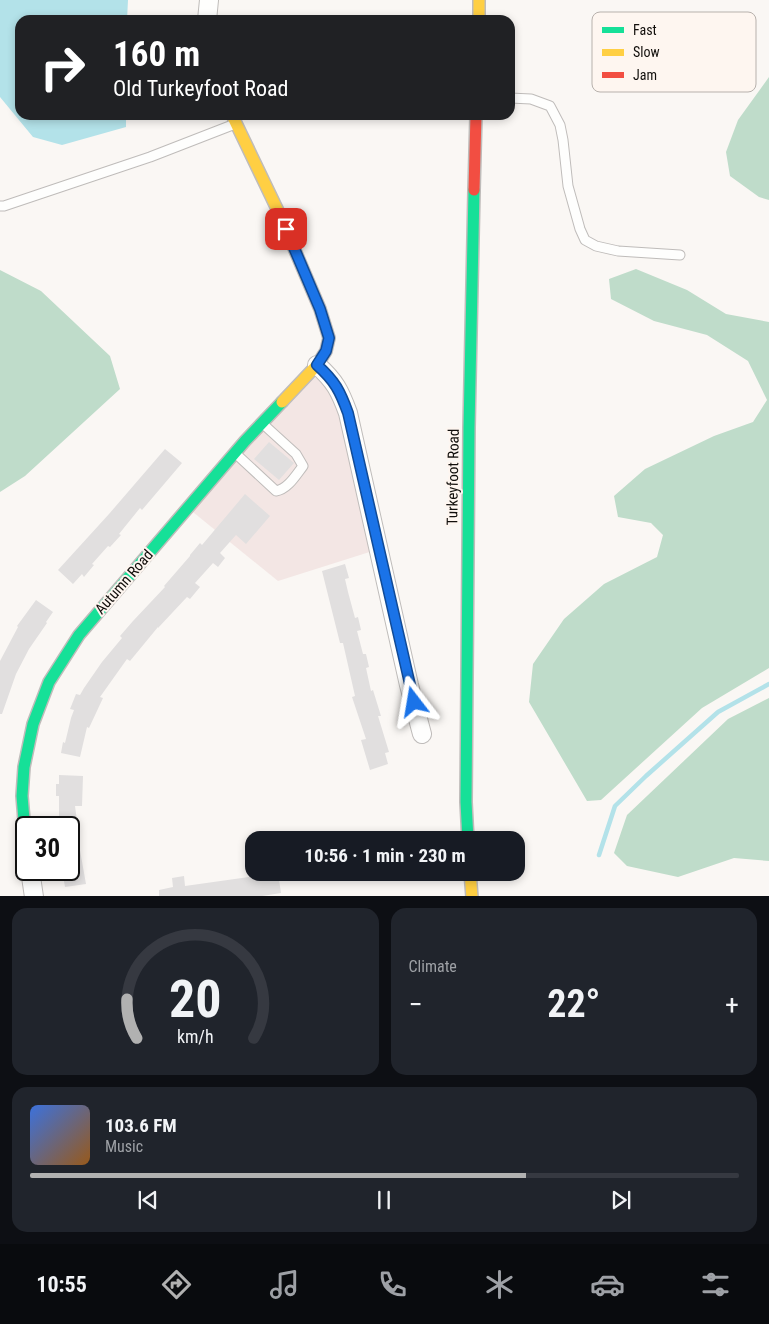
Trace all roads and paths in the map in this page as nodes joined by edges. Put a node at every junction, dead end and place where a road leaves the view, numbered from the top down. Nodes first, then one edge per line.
1 (209, 0) edge
2 (480, 0) edge
3 (208, 15) edge
4 (479, 15) edge
5 (515, 98) edge
6 (232, 120) edge
7 (234, 120) edge
8 (476, 120) edge
9 (0, 206) edge
10 (680, 256) dead end
11 (317, 365) junction
12 (263, 423) junction
13 (235, 453) junction
14 (422, 734) dead end
15 (24, 816) edge
16 (468, 831) edge
17 (32, 881) edge
18 (471, 881) edge
19 (34, 896) edge
20 (472, 896) edge

1 - 3 street
2 - 4 street
5 - 10 lane
6 - 9 lane
7 - 11 street, Autumn Road
8 - 16 street, Turkeyfoot Road
11 - 12 street, Autumn Road
11 - 14 street
12 - 13 street, Autumn Road
12 - 13 lane
13 - 15 street, Autumn Road
17 - 19 street
18 - 20 street

